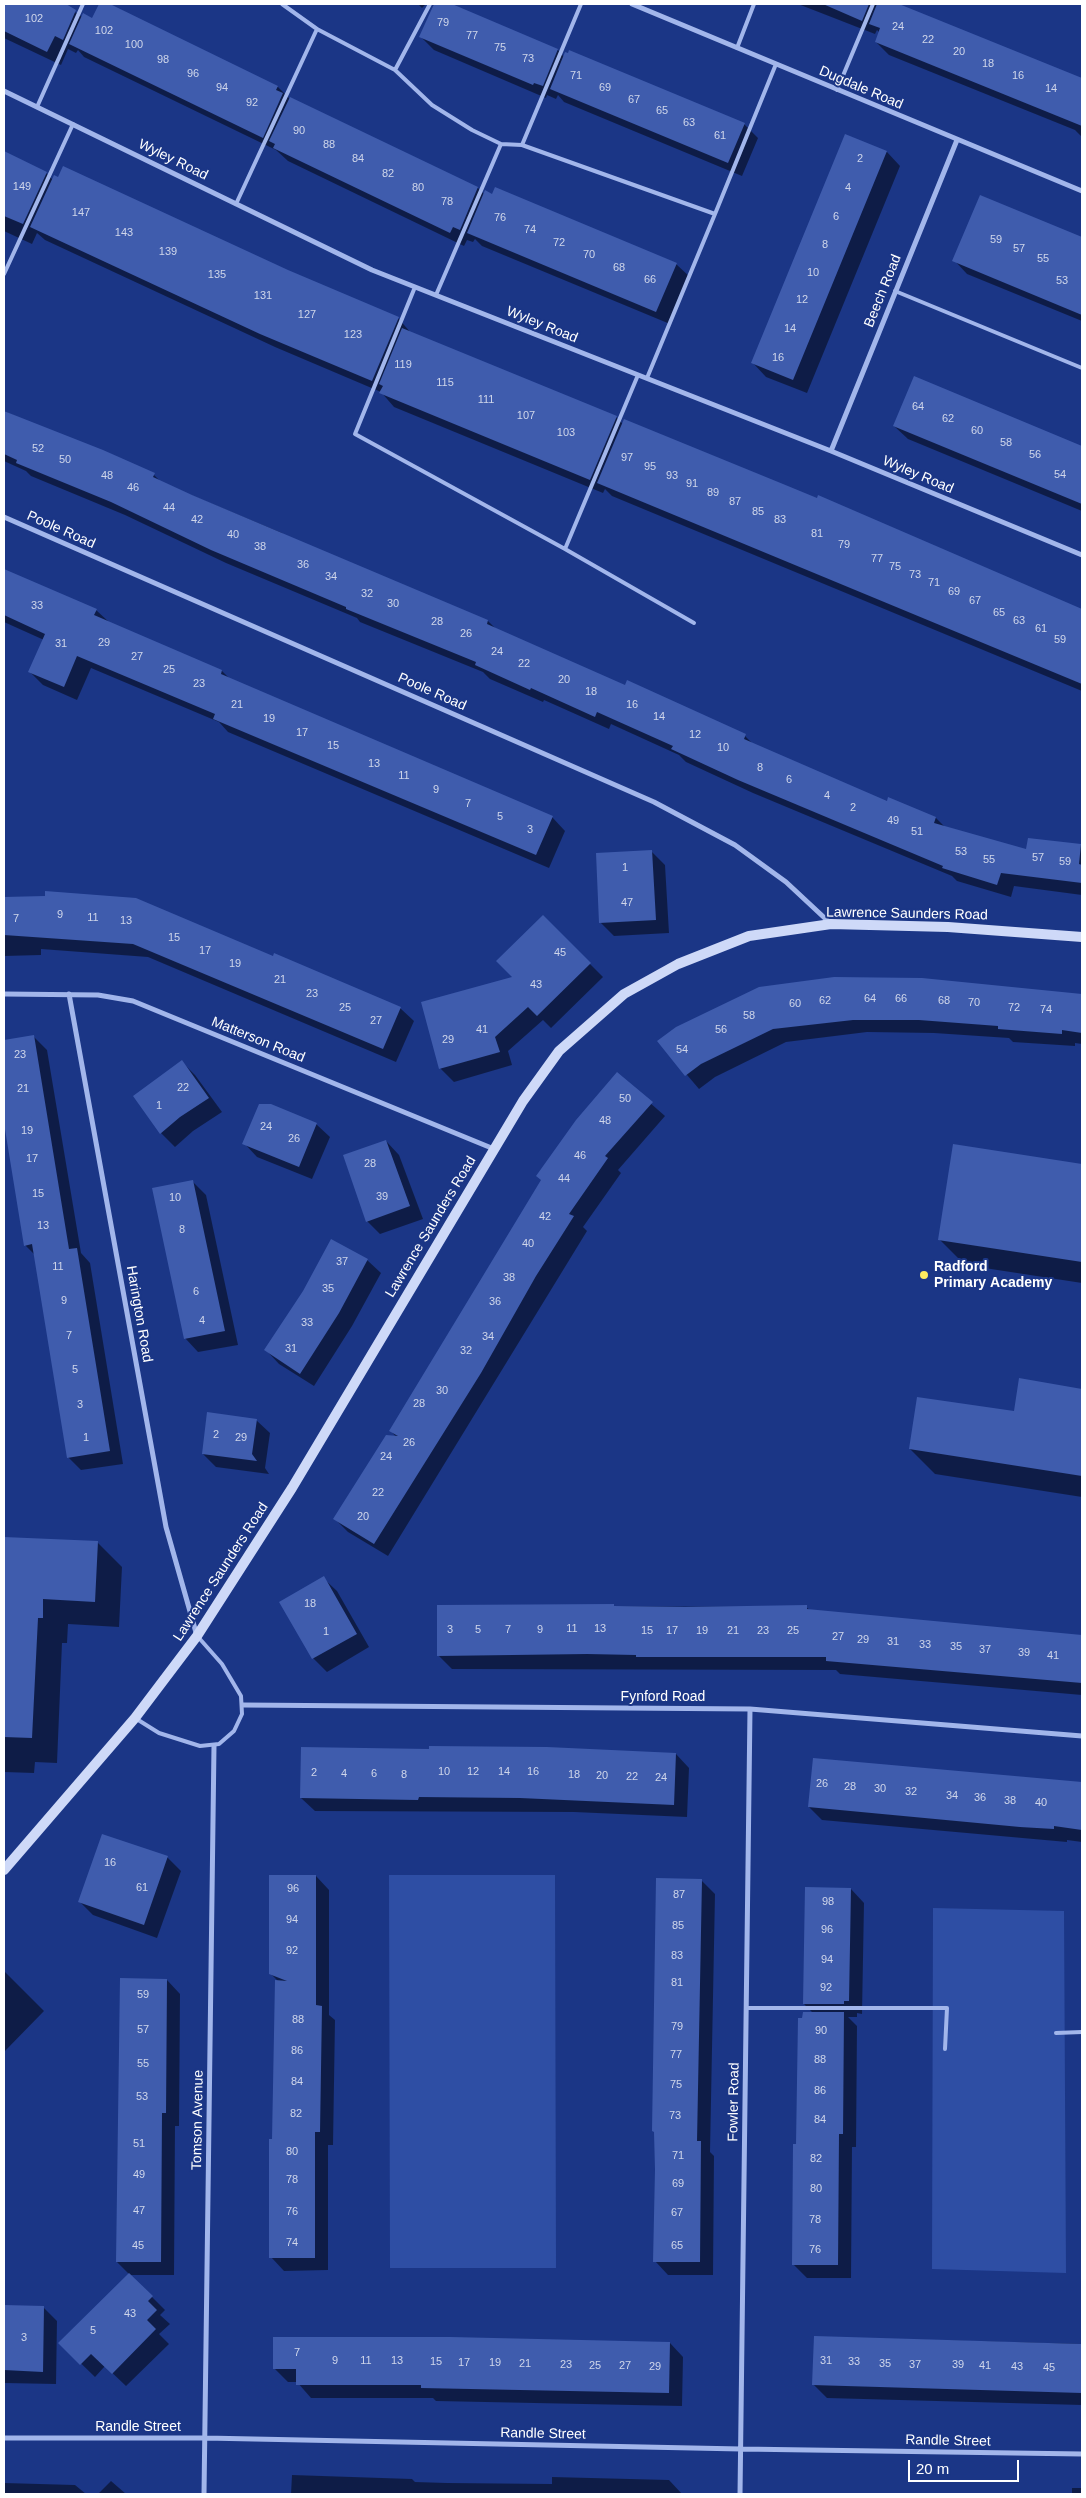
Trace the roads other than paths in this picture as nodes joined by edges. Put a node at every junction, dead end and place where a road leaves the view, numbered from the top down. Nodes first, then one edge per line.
1 (83, 4) edge
2 (282, 4) edge
3 (430, 4) edge
4 (581, 4) edge
5 (632, 4) edge
6 (754, 4) edge
7 (873, 4) edge
8 (317, 29) junction
9 (737, 48) junction
10 (776, 64) junction
11 (394, 70) junction
12 (837, 90) junction
13 (4, 91) edge
14 (37, 107) junction
15 (73, 124) junction
16 (957, 140) junction
17 (501, 144) junction
18 (522, 145) junction
19 (1082, 191) edge
20 (236, 204) junction
21 (715, 214) junction
22 (4, 274) edge
23 (415, 287) junction
24 (895, 292) junction
25 (436, 295) junction
26 (1082, 368) edge
27 (638, 375) junction
28 (647, 378) junction
29 (831, 451) junction
30 (4, 517) edge
31 (565, 549) junction
32 (1082, 555) edge
33 (694, 623) dead end
34 (831, 924) junction
35 (1082, 937) edge
36 (4, 994) edge
37 (69, 994) junction
38 (494, 1149) junction
39 (197, 1636) junction
40 (243, 1706) junction
41 (750, 1709) junction
42 (136, 1718) junction
43 (1082, 1736) edge
44 (214, 1746) junction
45 (4, 1870) edge
46 (746, 2008) junction
47 (1082, 2032) edge
48 (1056, 2033) dead end
49 (945, 2049) dead end
50 (4, 2438) edge
51 (205, 2438) junction
52 (741, 2450) junction
53 (1082, 2454) edge
54 (204, 2494) edge
55 (740, 2494) edge

1 - 14 lane
2 - 8 lane
3 - 11 lane
4 - 18 lane
5 - 9 street, Dugdale Road
6 - 9 lane
7 - 12 lane
8 - 11 lane
8 - 20 lane
9 - 10 street, Dugdale Road
10 - 12 street, Dugdale Road
10 - 21 lane
11 - 17 lane
12 - 16 street, Dugdale Road
13 - 14 street, Wyley Road
14 - 15 street, Wyley Road
15 - 20 street, Wyley Road
15 - 22 lane
16 - 19 street, Dugdale Road
16 - 24 street, Beech Road
17 - 18 lane
17 - 25 lane
18 - 21 lane
20 - 23 street, Wyley Road
21 - 28 lane
23 - 25 street, Wyley Road
23 - 31 lane
24 - 26 lane
24 - 29 street, Beech Road
25 - 27 street, Wyley Road
27 - 28 street, Wyley Road
27 - 31 lane
28 - 29 street, Wyley Road
29 - 32 street, Wyley Road
30 - 34 street, Poole Road
31 - 33 lane
34 - 35 street, Lawrence Saunders Road
34 - 38 street, Lawrence Saunders Road
36 - 37 street, Matterson Road
37 - 38 street, Matterson Road
37 - 39 street, Harington Road
38 - 39 street, Lawrence Saunders Road
39 - 40 lane
39 - 42 street, Lawrence Saunders Road
40 - 41 street, Fynford Road
40 - 44 lane
41 - 43 street, Fynford Road
41 - 46 street, Fowler Road
42 - 44 lane
42 - 45 street, Lawrence Saunders Road
44 - 51 street, Tomson Avenue
46 - 49 lane
46 - 52 street, Fowler Road
47 - 48 lane
50 - 51 street, Randle Street
51 - 52 street, Randle Street
51 - 54 street, Tomson Avenue
52 - 53 street, Randle Street
52 - 55 street, Fowler Road

